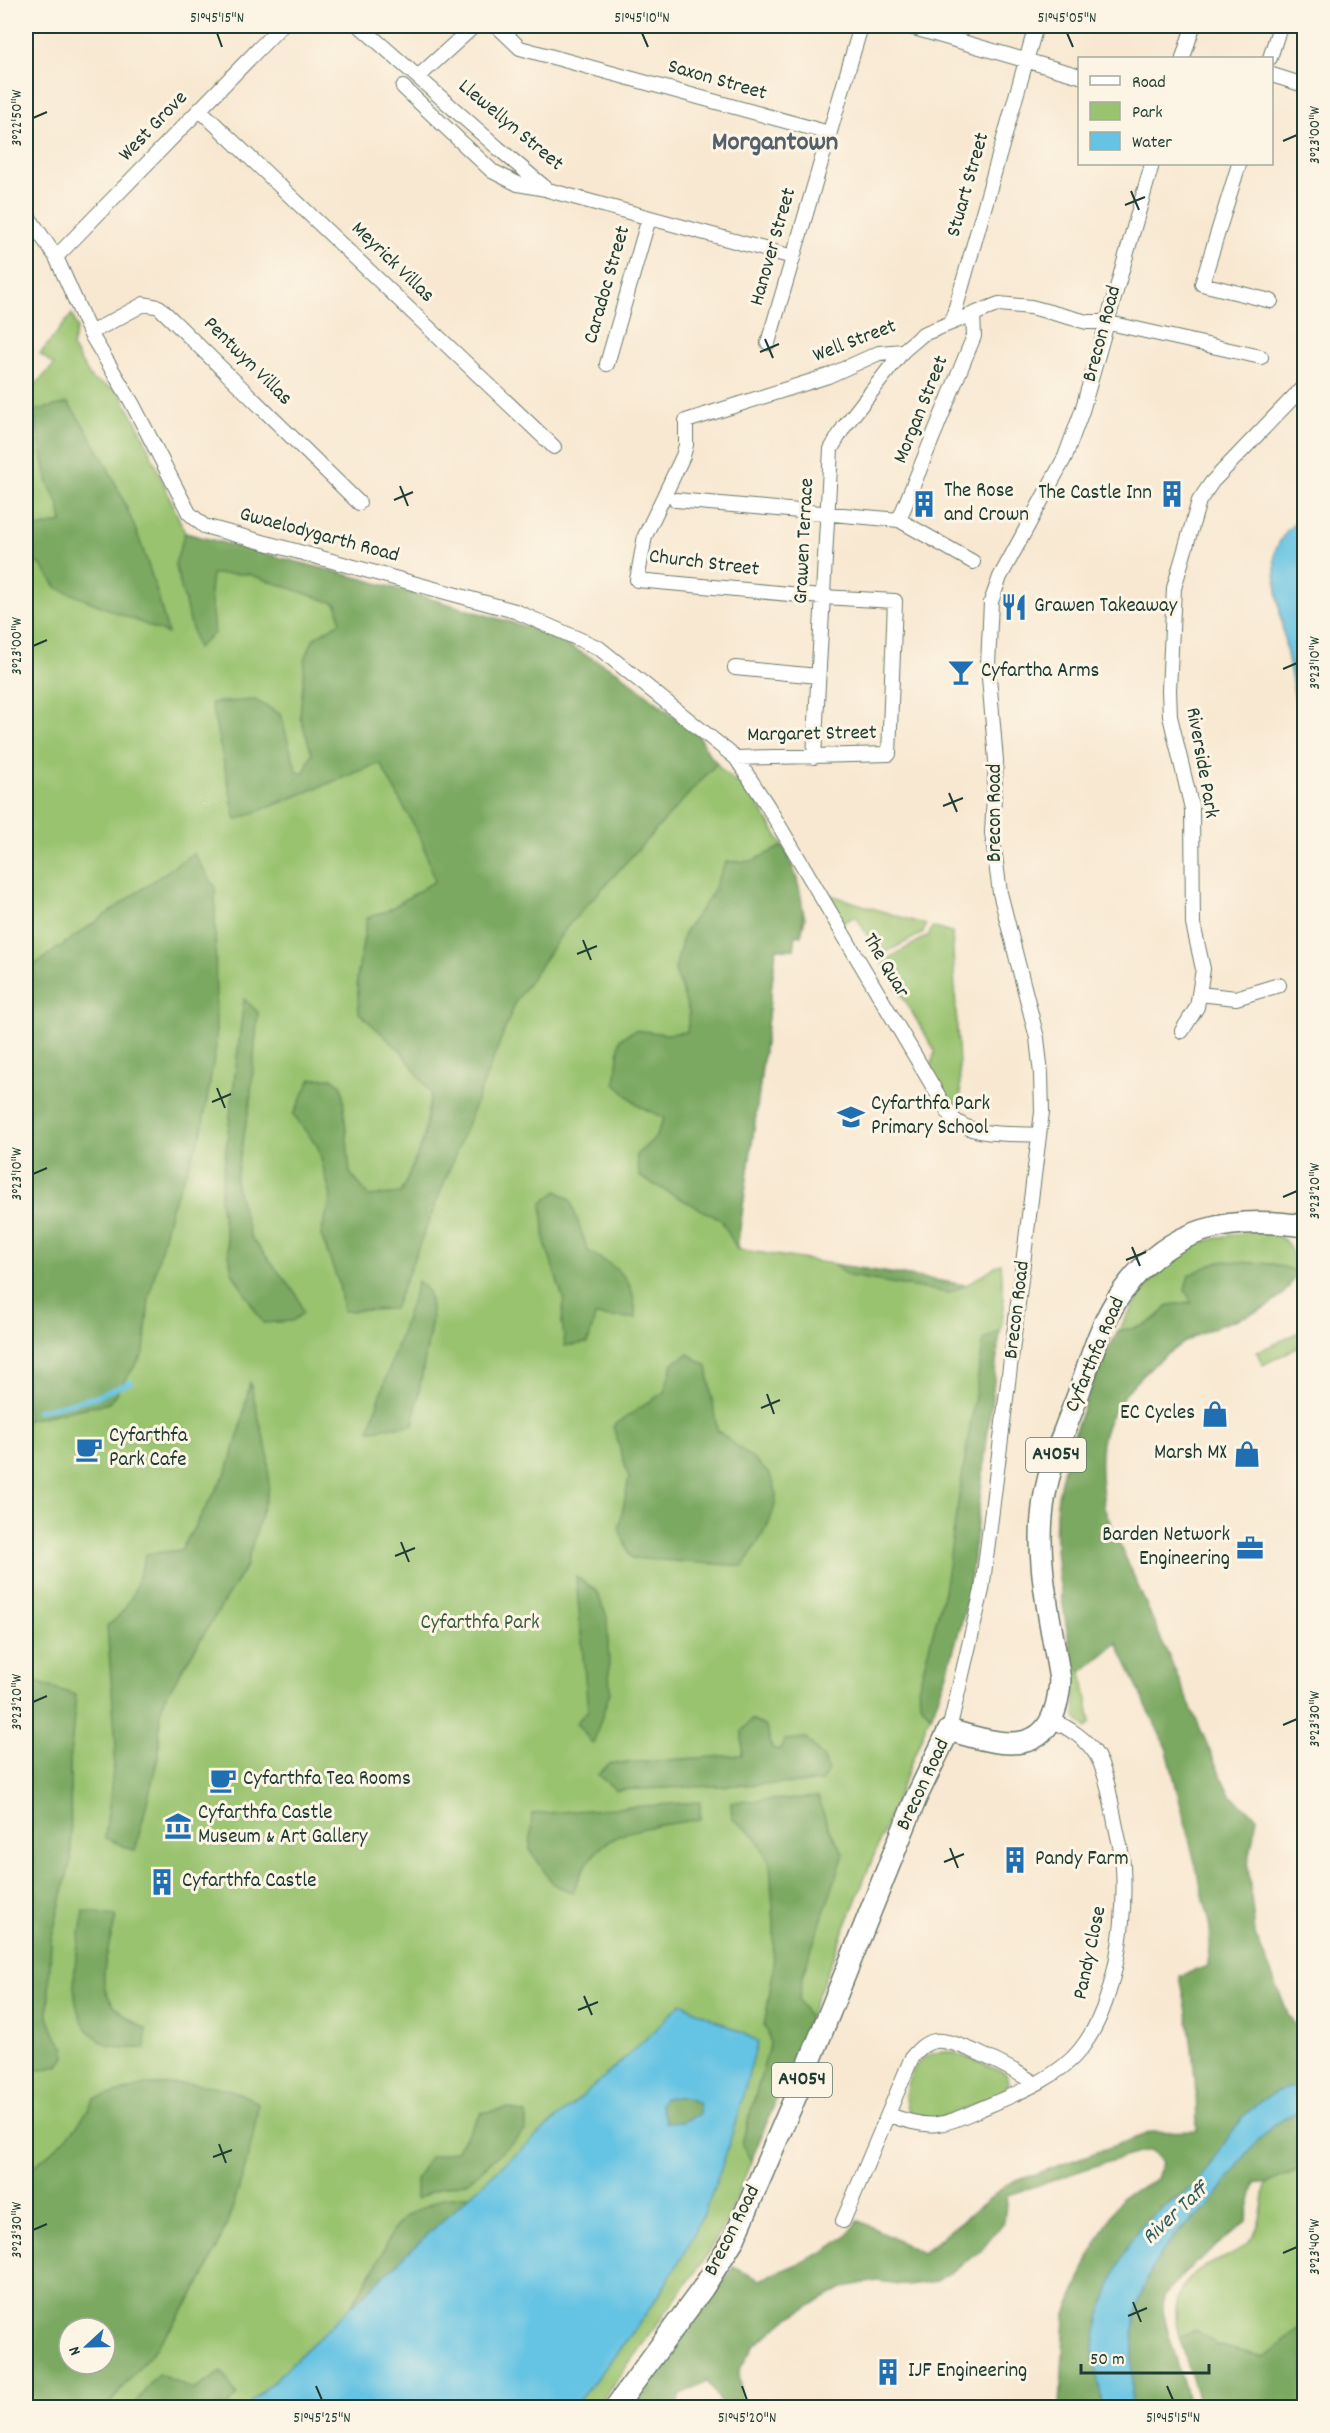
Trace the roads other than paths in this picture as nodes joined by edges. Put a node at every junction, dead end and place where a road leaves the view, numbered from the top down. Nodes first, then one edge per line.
1 (281, 26) edge
2 (360, 26) edge
3 (474, 26) edge
4 (498, 26) edge
5 (861, 26) edge
6 (907, 26) edge
7 (1036, 26) edge
8 (1192, 26) edge
9 (1280, 26) edge
10 (1183, 57) edge
11 (1270, 57) edge
12 (1026, 60) junction
13 (1078, 75) edge
14 (1273, 75) edge
15 (419, 76) junction
16 (1305, 85) edge
17 (403, 87) dead end
18 (200, 110) junction
19 (829, 133) junction
20 (1152, 165) edge
21 (1239, 165) edge
22 (548, 190) junction
23 (26, 213) edge
24 (650, 219) junction
25 (56, 257) junction
26 (793, 257) junction
27 (1271, 301) dead end
28 (973, 314) junction
29 (952, 321) junction
30 (1105, 322) junction
31 (90, 333) junction
32 (768, 343) dead end
33 (903, 351) junction
34 (1261, 357) dead end
35 (607, 364) dead end
36 (1305, 386) edge
37 (686, 422) joint
38 (554, 447) dead end
39 (676, 500) dead end
40 (359, 503) dead end
41 (828, 513) junction
42 (900, 520) junction
43 (973, 562) dead end
44 (822, 597) junction
45 (735, 668) dead end
46 (818, 676) junction
47 (813, 756) junction
48 (736, 758) junction
49 (1279, 985) dead end
50 (1199, 994) junction
51 (1182, 1031) dead end
52 (1039, 1135) junction
53 (1305, 1226) edge
54 (1051, 1720) junction
55 (950, 1730) junction
56 (1034, 2083) junction
57 (889, 2115) junction
58 (843, 2221) dead end
59 (615, 2408) edge

1 - 18 street, West Grove
2 - 15 street, Llewellyn Street
3 - 15 street
4 - 19 street, Saxon Street
5 - 19 street, Hanover Street
6 - 12 street
7 - 12 street, Stuart Street
8 - 10 street
9 - 11 street
12 - 13 street
12 - 29 street, Stuart Street
14 - 16 street
15 - 22 street, Llewellyn Street
17 - 22 street
18 - 25 street, West Grove
18 - 38 street, Meyrick Villas
19 - 26 street, Hanover Street
20 - 30 street, Brecon Road
21 - 27 street
22 - 24 street, Llewellyn Street
23 - 25 street, Gwaelodygarth Road
24 - 26 street, Llewellyn Street
24 - 35 street, Caradoc Street
25 - 31 street, Gwaelodygarth Road
26 - 32 street, Hanover Street
28 - 29 street, Well Street
28 - 30 street, Well Street
28 - 42 street, Morgan Street
29 - 33 street, Well Street
30 - 34 street, Well Street
30 - 52 street, Brecon Road
31 - 40 street, Pentwyn Villas
31 - 48 street, Gwaelodygarth Road
33 - 37 street, Well Street
33 - 41 street, Grawen Terrace
36 - 50 street, Riverside Park
37 - 44 street, Church Street
39 - 41 street
41 - 42 street
41 - 44 street, Grawen Terrace
42 - 43 street
44 - 46 street, Grawen Terrace
44 - 47 street, Margaret Street
45 - 46 street
46 - 47 street, Grawen Terrace
47 - 48 street, Margaret Street
48 - 52 street, The Quar
49 - 50 street
50 - 51 street, Riverside Park
52 - 55 street, Brecon Road
53 - 54 main road, Cyfarthfa Road / A4054
54 - 55 main road
54 - 56 street, Pandy Close
55 - 59 main road, Brecon Road / A4054
56 - 57 street, Pandy Close
56 - 57 street
57 - 58 street

